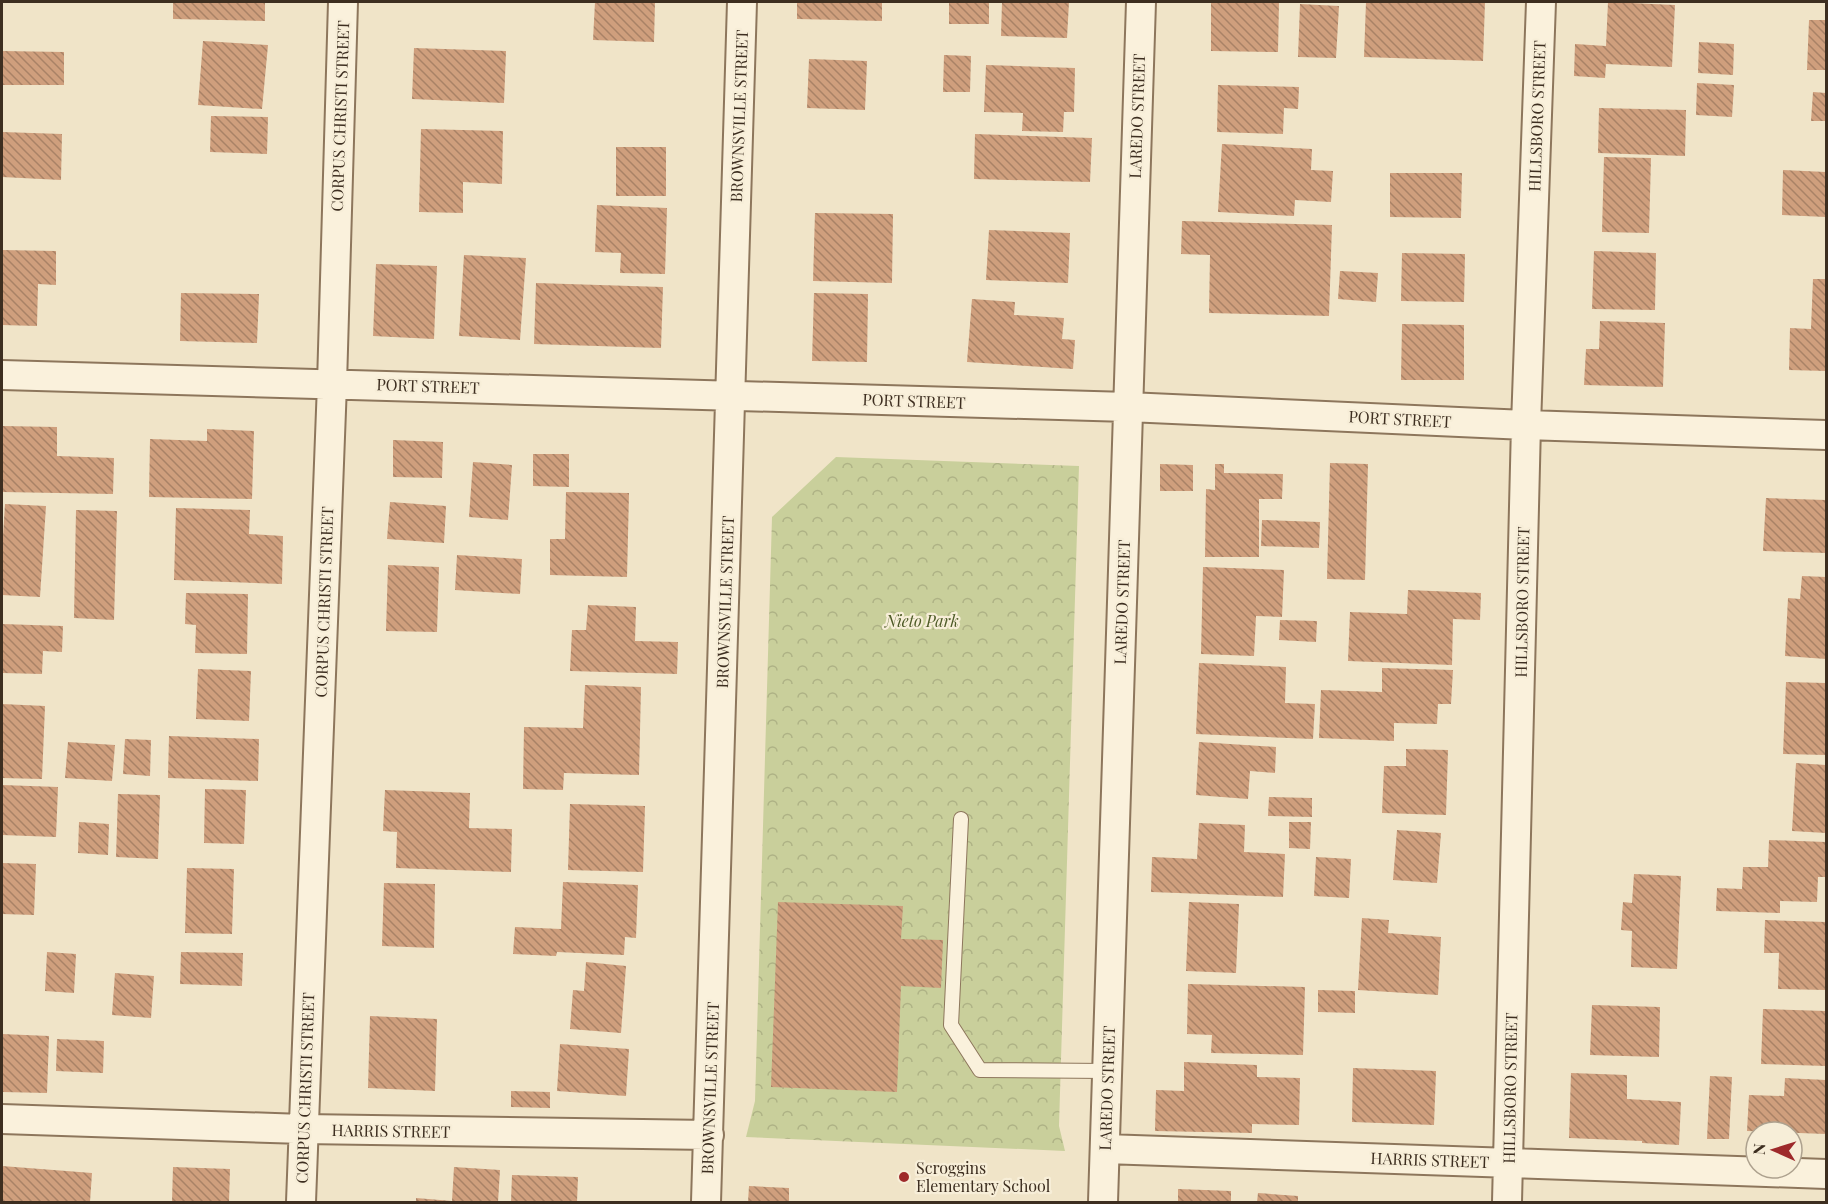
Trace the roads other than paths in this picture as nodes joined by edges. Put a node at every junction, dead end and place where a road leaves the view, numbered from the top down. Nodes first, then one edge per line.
1 (343, 2) edge
2 (742, 2) edge
3 (1141, 2) edge
4 (1541, 2) edge
5 (2, 375) edge
6 (332, 384) junction
7 (732, 395) junction
8 (1128, 407) junction
9 (1526, 425) junction
10 (1827, 435) edge
11 (961, 819) dead end
12 (1107, 1071) junction
13 (2, 1119) edge
14 (303, 1129) junction
15 (709, 1135) junction
16 (1105, 1149) junction
17 (1508, 1163) junction
18 (1827, 1174) edge
19 (301, 1203) edge
20 (706, 1203) edge
21 (1103, 1203) edge
22 (1507, 1203) edge

1 - 6 street, CORPUS CHRISTI STREET
2 - 7 street, BROWNSVILLE STREET
3 - 8 street, LAREDO STREET
4 - 9 street, HILLSBORO STREET
5 - 6 street, PORT STREET
6 - 7 street, PORT STREET
6 - 14 street, CORPUS CHRISTI STREET
7 - 8 street, PORT STREET
7 - 15 street, BROWNSVILLE STREET
8 - 9 street, PORT STREET
8 - 12 street, LAREDO STREET
9 - 10 street, PORT STREET
9 - 17 street, HILLSBORO STREET
11 - 12 lane
12 - 16 street, LAREDO STREET
13 - 14 street, HARRIS STREET
14 - 15 street, HARRIS STREET
14 - 19 street, CORPUS CHRISTI STREET
15 - 20 street, BROWNSVILLE STREET
16 - 17 street, HARRIS STREET
16 - 21 street, LAREDO STREET
17 - 18 street, HARRIS STREET
17 - 22 street, HILLSBORO STREET

